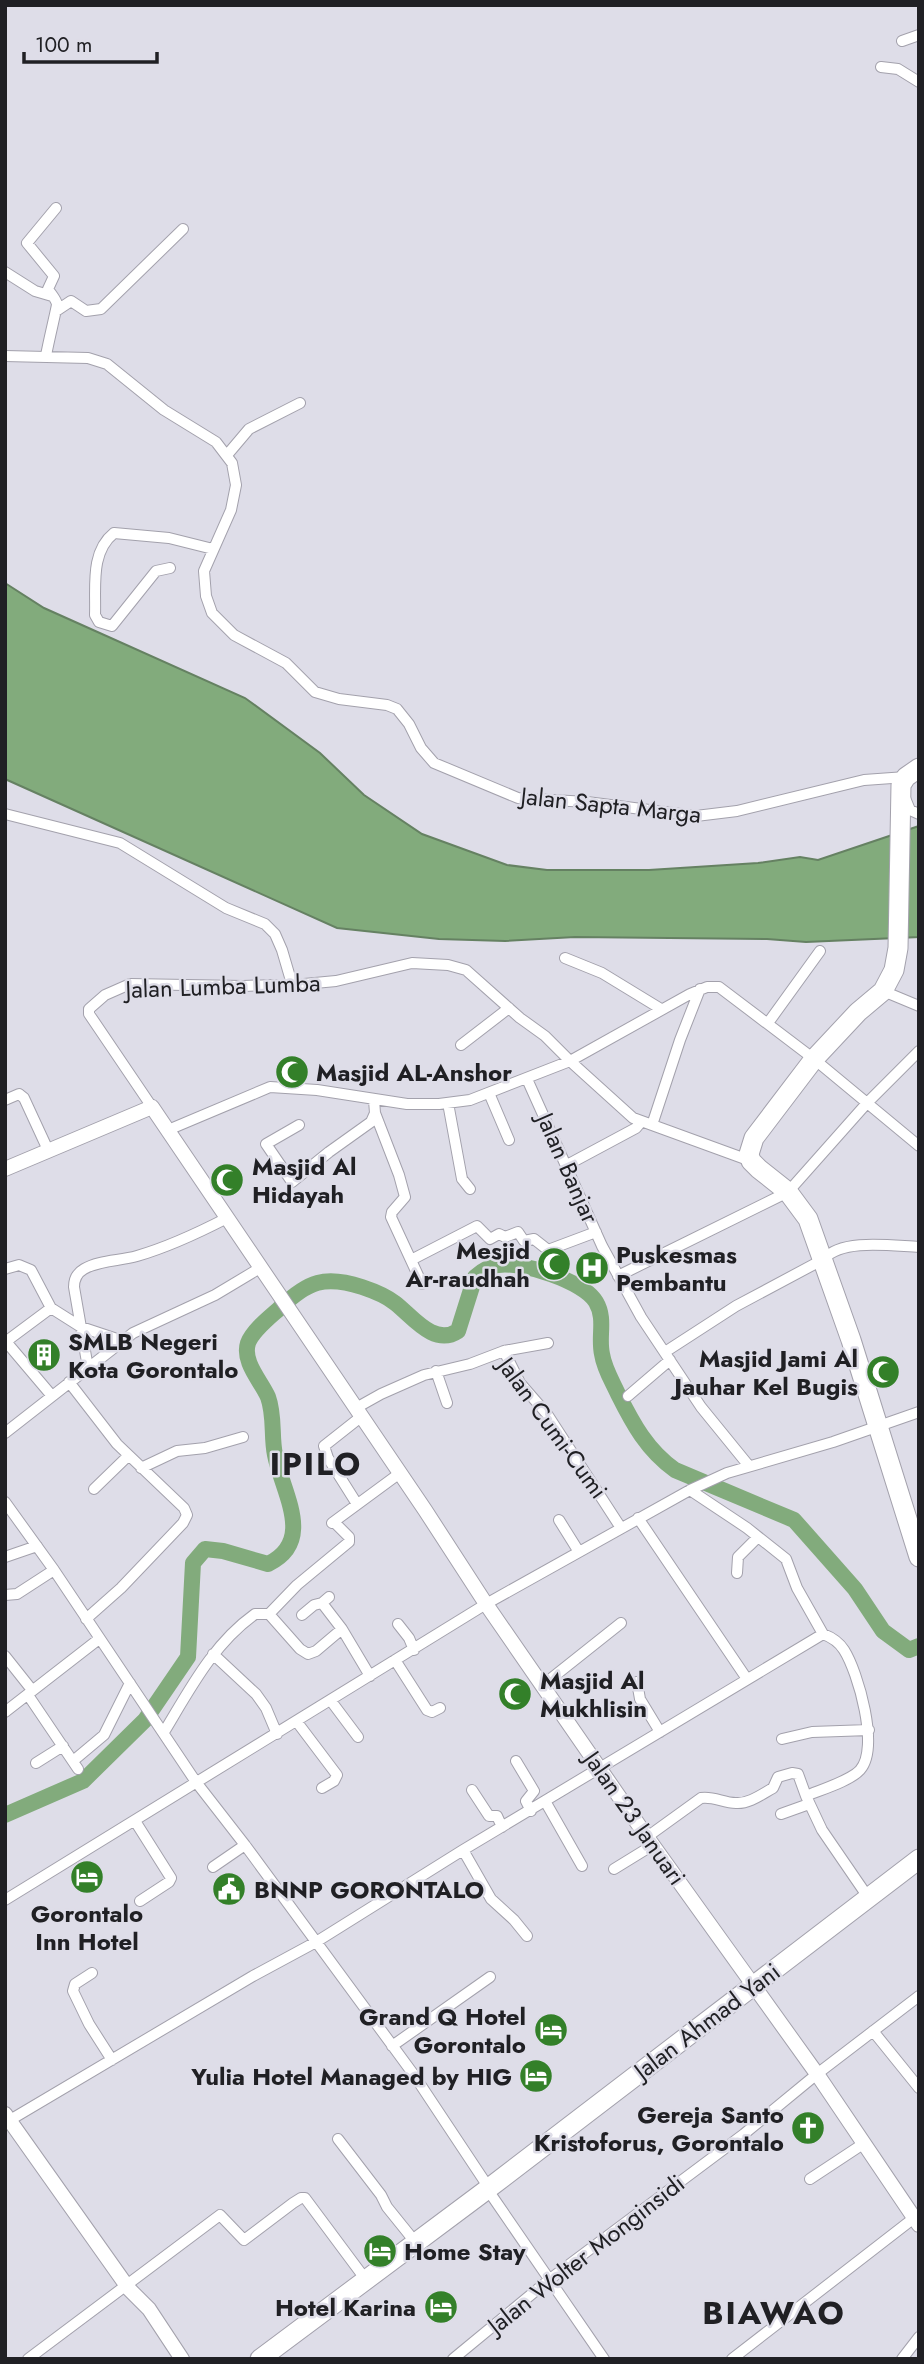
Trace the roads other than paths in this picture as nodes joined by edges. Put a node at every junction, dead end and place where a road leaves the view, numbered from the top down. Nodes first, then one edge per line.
1 (919, 35) edge
2 (902, 41) dead end
3 (881, 67) dead end
4 (919, 82) edge
5 (56, 208) dead end
6 (183, 229) dead end
7 (5, 272) edge
8 (52, 296) junction
9 (56, 311) junction
10 (5, 356) edge
11 (46, 356) junction
12 (300, 403) dead end
13 (227, 455) junction
14 (213, 549) junction
15 (170, 568) dead end
16 (906, 783) edge
17 (5, 814) edge
18 (919, 814) edge
19 (820, 951) dead end
20 (565, 957) dead end
21 (292, 984) junction
22 (700, 989) junction
23 (883, 991) junction
24 (919, 1006) edge
25 (509, 1008) junction
26 (661, 1009) junction
27 (768, 1023) junction
28 (461, 1045) dead end
29 (919, 1051) edge
30 (814, 1059) junction
31 (570, 1061) junction
32 (527, 1079) junction
33 (489, 1093) junction
34 (5, 1100) edge
35 (374, 1100) junction
36 (448, 1103) junction
37 (867, 1103) junction
38 (152, 1107) junction
39 (375, 1113) junction
40 (641, 1122) junction
41 (299, 1125) dead end
42 (652, 1125) junction
43 (169, 1130) junction
44 (509, 1140) dead end
45 (919, 1146) edge
46 (48, 1150) junction
47 (751, 1161) junction
48 (567, 1165) junction
49 (5, 1168) edge
50 (470, 1189) dead end
51 (788, 1192) junction
52 (227, 1218) junction
53 (596, 1232) junction
54 (919, 1247) edge
55 (824, 1259) junction
56 (411, 1260) junction
57 (260, 1268) junction
58 (5, 1269) edge
59 (618, 1276) junction
60 (422, 1284) dead end
61 (51, 1308) junction
62 (80, 1327) junction
63 (123, 1341) junction
64 (548, 1343) dead end
65 (504, 1351) junction
66 (668, 1356) junction
67 (88, 1368) junction
68 (436, 1371) junction
69 (69, 1382) junction
70 (52, 1396) junction
71 (628, 1396) dead end
72 (447, 1403) dead end
73 (359, 1412) junction
74 (919, 1412) edge
75 (877, 1427) junction
76 (5, 1433) edge
77 (243, 1437) dead end
78 (128, 1456) junction
79 (749, 1466) junction
80 (141, 1468) junction
81 (400, 1473) junction
82 (94, 1489) dead end
83 (692, 1489) junction
84 (5, 1502) edge
85 (357, 1504) junction
86 (638, 1518) junction
87 (559, 1520) dead end
88 (621, 1528) junction
89 (758, 1537) junction
90 (917, 1544) edge
91 (37, 1546) junction
92 (579, 1552) junction
93 (5, 1557) edge
94 (54, 1570) junction
95 (737, 1573) dead end
96 (5, 1595) edge
97 (486, 1604) junction
98 (269, 1614) junction
99 (303, 1615) dead end
100 (86, 1619) junction
101 (621, 1623) dead end
102 (398, 1624) dead end
103 (342, 1629) junction
104 (823, 1634) junction
105 (99, 1639) junction
106 (414, 1650) junction
107 (214, 1654) junction
108 (5, 1656) edge
109 (395, 1660) junction
110 (370, 1676) junction
111 (747, 1679) junction
112 (637, 1682) dead end
113 (130, 1683) junction
114 (543, 1685) junction
115 (30, 1693) junction
116 (331, 1701) junction
117 (440, 1708) dead end
118 (5, 1712) edge
119 (297, 1722) junction
120 (161, 1727) junction
121 (869, 1730) junction
122 (660, 1732) junction
123 (277, 1734) junction
124 (358, 1737) dead end
125 (782, 1739) dead end
126 (63, 1746) junction
127 (516, 1761) dead end
128 (36, 1763) dead end
129 (600, 1769) junction
130 (196, 1782) junction
131 (322, 1788) dead end
132 (472, 1790) dead end
133 (545, 1801) junction
134 (809, 1805) junction
135 (508, 1810) dead end
136 (531, 1811) junction
137 (781, 1814) dead end
138 (497, 1816) junction
139 (135, 1821) junction
140 (502, 1827) junction
141 (650, 1841) junction
142 (245, 1845) junction
143 (463, 1850) junction
144 (919, 1859) edge
145 (583, 1866) dead end
146 (213, 1867) dead end
147 (614, 1869) dead end
148 (919, 1870) edge
149 (5, 1900) edge
150 (871, 1901) junction
151 (140, 1902) dead end
152 (527, 1936) dead end
153 (316, 1942) junction
154 (92, 1973) dead end
155 (490, 1977) dead end
156 (756, 1990) junction
157 (919, 1996) edge
158 (873, 2031) junction
159 (392, 2046) junction
160 (112, 2060) junction
161 (817, 2074) junction
162 (919, 2088) edge
163 (7, 2119) edge
164 (338, 2139) dead end
165 (863, 2144) junction
166 (810, 2179) dead end
167 (491, 2192) junction
168 (917, 2219) edge
169 (439, 2231) junction
170 (416, 2243) junction
171 (550, 2279) junction
172 (366, 2280) junction
173 (127, 2285) junction
174 (350, 2297) junction
175 (140, 2302) junction
176 (919, 2337) edge
177 (28, 2359) edge
178 (175, 2359) edge
179 (182, 2359) edge
180 (260, 2359) edge
181 (275, 2359) edge
182 (453, 2359) edge
183 (604, 2359) edge
184 (732, 2359) edge
185 (902, 2359) edge

1 - 2 street
3 - 4 street
5 - 8 street
6 - 9 street
7 - 8 street
8 - 9 street
9 - 11 street
10 - 11 street
11 - 13 street
12 - 13 street
13 - 14 street, Jalan Sapta Marga
14 - 15 street
14 - 16 street, Jalan Sapta Marga
16 - 18 street
16 - 23 highway
17 - 21 street
19 - 27 street
20 - 26 street
21 - 25 street, Jalan Lumba Lumba
21 - 38 street, Jalan Lumba Lumba
22 - 26 street
22 - 27 street
22 - 42 street
23 - 24 street
23 - 30 highway
25 - 28 street
25 - 31 street, Jalan Lumba Lumba
26 - 31 street
27 - 30 street
29 - 37 street
30 - 37 street
30 - 47 highway
31 - 32 street
31 - 40 street, Jalan Lumba Lumba
32 - 33 street
32 - 48 street, Jalan Banjar
33 - 36 street
33 - 44 street
34 - 46 street
35 - 36 street
35 - 39 street
35 - 43 street
36 - 50 street
37 - 45 street
37 - 51 street
38 - 43 street, Jalan 23 Januari
38 - 46 street
39 - 41 street
39 - 56 street
40 - 42 street
40 - 48 street
42 - 47 street
43 - 52 street, Jalan 23 Januari
46 - 49 street
47 - 51 highway
48 - 53 street, Jalan Banjar
51 - 55 highway
51 - 59 street
52 - 57 street, Jalan 23 Januari
52 - 62 street
53 - 56 street
53 - 59 street, Jalan Banjar
54 - 55 street
55 - 66 street
55 - 75 highway
56 - 60 street
57 - 63 street
57 - 73 street, Jalan 23 Januari
58 - 61 street
59 - 66 street, Jalan Banjar
61 - 62 street
61 - 70 street
62 - 63 street
62 - 67 street
63 - 67 street
64 - 65 street
65 - 68 street, Jalan Cumi-Cumi
65 - 88 street, Jalan Cumi-Cumi
66 - 71 street
66 - 79 street, Jalan Banjar
67 - 69 street
68 - 72 street
68 - 73 street, Jalan Cumi-Cumi
69 - 70 street
69 - 78 street
70 - 76 street
73 - 81 street, Jalan 23 Januari
73 - 85 street, Jalan Cumi-Cumi
74 - 75 street
75 - 79 street
75 - 90 highway
77 - 80 street
78 - 80 street
78 - 82 street
79 - 83 street
80 - 100 street
81 - 85 street
81 - 97 street, Jalan 23 Januari
83 - 86 street
83 - 89 street
84 - 91 street
85 - 98 street
86 - 88 street
86 - 111 street
87 - 92 street
88 - 92 street
89 - 95 street
89 - 104 street
91 - 93 street
91 - 94 street
92 - 97 street
94 - 96 street
94 - 100 street
97 - 106 street
97 - 114 street, Jalan 23 Januari
98 - 103 street
98 - 107 street
99 - 103 street
100 - 105 street
101 - 114 street
102 - 106 street
103 - 110 street
104 - 111 street
104 - 121 street
105 - 113 street
105 - 115 street
106 - 109 street
107 - 120 street
107 - 123 street
108 - 115 street
109 - 110 street
109 - 117 street
110 - 116 street
111 - 122 street
112 - 122 street
113 - 120 street
113 - 126 street
114 - 129 street, Jalan 23 Januari
115 - 118 street
115 - 126 street
116 - 119 street
116 - 124 street
119 - 123 street
119 - 131 street
120 - 130 street
121 - 125 street
121 - 134 street
122 - 129 street
123 - 130 street
126 - 128 street
127 - 136 street
129 - 133 street
129 - 141 street, Jalan 23 Januari
130 - 139 street
130 - 142 street
132 - 138 street
133 - 136 street
133 - 145 street
134 - 137 street
134 - 141 street
134 - 150 street
135 - 138 street
136 - 140 street
138 - 140 street
139 - 149 street
139 - 151 street
140 - 143 street
141 - 147 street
141 - 156 street, Jalan 23 Januari
142 - 146 street
142 - 153 street
143 - 152 street
143 - 153 street
144 - 150 highway, Jalan Ahmad Yani
148 - 150 highway, Jalan Ahmad Yani
150 - 156 highway, Jalan Ahmad Yani
153 - 159 street
153 - 160 street
154 - 160 street
155 - 159 street
156 - 161 street, Jalan 23 Januari
156 - 167 highway, Jalan Ahmad Yani
157 - 158 street, Jalan Wolter Monginsidi
158 - 161 street, Jalan Wolter Monginsidi
158 - 162 street
159 - 167 street
160 - 163 street
161 - 165 street, Jalan 23 Januari
161 - 171 street, Jalan Wolter Monginsidi
163 - 173 street
164 - 170 street
165 - 166 street
165 - 168 street, Jalan 23 Januari
167 - 169 highway, Jalan Ahmad Yani
167 - 171 street
168 - 184 street
169 - 170 highway, Jalan Ahmad Yani
169 - 174 highway, Jalan Ahmad Yani
170 - 172 highway, Jalan Ahmad Yani
171 - 182 street, Jalan Wolter Monginsidi
171 - 183 street
172 - 173 street
172 - 174 highway, Jalan Ahmad Yani
173 - 175 street
173 - 177 street
174 - 180 highway, Jalan Ahmad Yani
174 - 181 highway, Jalan Ahmad Yani
175 - 178 street
175 - 179 street
176 - 185 street

